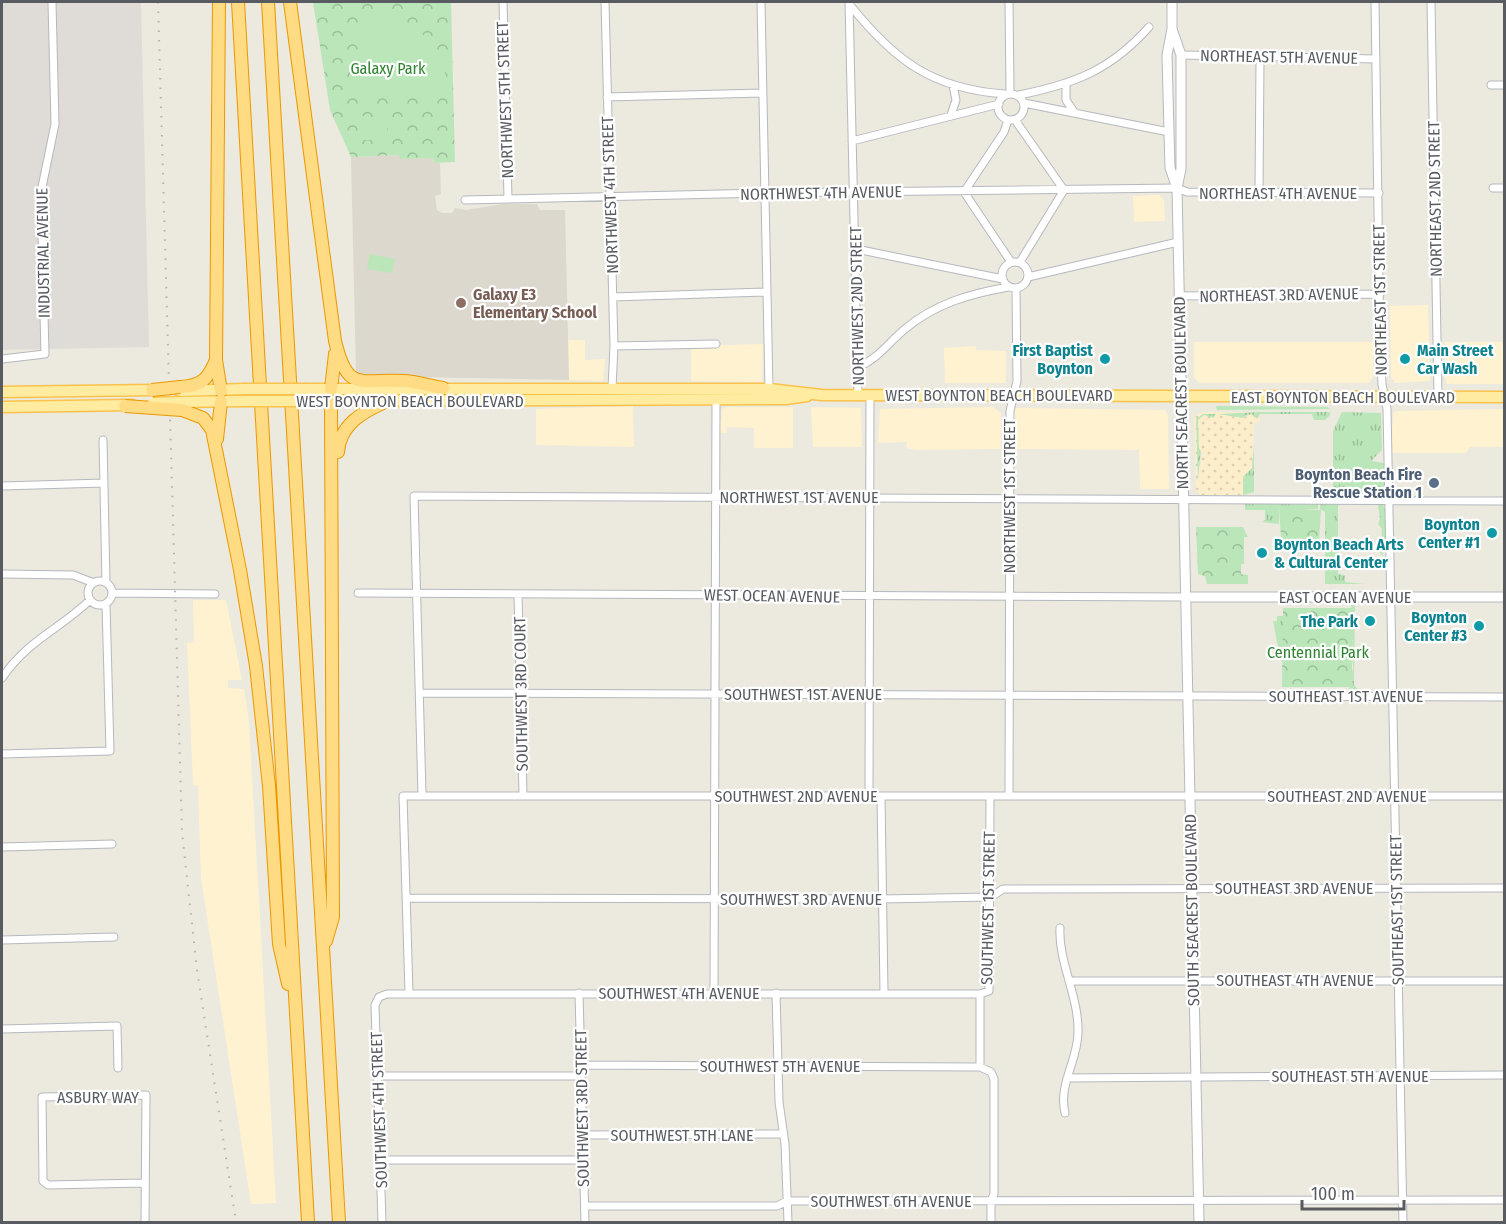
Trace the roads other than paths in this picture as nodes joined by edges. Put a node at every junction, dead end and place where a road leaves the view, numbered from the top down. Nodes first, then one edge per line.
1 (52, 2) edge
2 (219, 2) edge
3 (238, 2) edge
4 (268, 2) edge
5 (290, 2) edge
6 (503, 2) edge
7 (605, 2) edge
8 (761, 2) edge
9 (1009, 2) edge
10 (1172, 2) edge
11 (1375, 2) edge
12 (1431, 2) edge
13 (850, 3) edge
14 (1149, 27) dead end
15 (1172, 29) junction
16 (1181, 55) junction
17 (1260, 58) junction
18 (1376, 59) junction
19 (1066, 85) junction
20 (1491, 85) dead end
21 (1504, 85) edge
22 (953, 86) junction
23 (762, 93) junction
24 (1008, 93) junction
25 (1019, 95) junction
26 (607, 97) junction
27 (1024, 103) junction
28 (999, 104) junction
29 (1074, 112) junction
30 (951, 115) junction
31 (1012, 120) junction
32 (1169, 132) junction
33 (852, 141) junction
34 (1177, 188) junction
35 (1493, 188) dead end
36 (1504, 188) edge
37 (1064, 190) junction
38 (853, 192) junction
39 (964, 192) junction
40 (764, 193) junction
41 (1259, 193) junction
42 (1379, 193) junction
43 (508, 198) junction
44 (610, 198) junction
45 (465, 200) dead end
46 (1178, 242) junction
47 (856, 249) junction
48 (1011, 262) junction
49 (1020, 262) junction
50 (1028, 277) junction
51 (1003, 279) junction
52 (1012, 288) junction
53 (766, 292) junction
54 (1380, 294) junction
55 (1179, 296) junction
56 (613, 297) junction
57 (335, 341) junction
58 (716, 344) dead end
59 (614, 346) junction
60 (2, 359) edge
61 (216, 360) junction
62 (858, 368) junction
63 (443, 388) junction
64 (612, 388) junction
65 (331, 389) junction
66 (152, 390) joint
67 (769, 390) junction
68 (2, 392) edge
69 (818, 394) junction
70 (864, 395) junction
71 (1013, 395) junction
72 (221, 396) junction
73 (1181, 396) junction
74 (1384, 396) junction
75 (1438, 397) junction
76 (1504, 397) edge
77 (180, 398) junction
78 (716, 399) junction
79 (539, 400) junction
80 (332, 402) junction
81 (386, 402) junction
82 (124, 406) joint
83 (2, 407) edge
84 (103, 440) dead end
85 (220, 464) junction
86 (104, 483) junction
87 (2, 486) edge
88 (332, 495) junction
89 (714, 497) junction
90 (869, 497) junction
91 (1009, 498) junction
92 (1183, 498) junction
93 (1389, 500) junction
94 (1504, 501) edge
95 (2, 574) edge
96 (94, 583) junction
97 (106, 583) junction
98 (112, 593) junction
99 (358, 593) dead end
100 (215, 594) dead end
101 (417, 594) junction
102 (518, 594) junction
103 (715, 595) junction
104 (869, 597) junction
105 (1009, 597) junction
106 (1185, 597) junction
107 (1391, 597) junction
108 (1504, 597) edge
109 (90, 600) junction
110 (106, 604) junction
111 (12, 663) junction
112 (2, 664) edge
113 (2, 678) edge
114 (420, 693) junction
115 (715, 693) junction
116 (521, 694) junction
117 (868, 695) junction
118 (1009, 696) junction
119 (1187, 696) junction
120 (1393, 696) junction
121 (1504, 697) edge
122 (2, 754) edge
123 (522, 794) junction
124 (422, 795) junction
125 (714, 795) junction
126 (869, 796) junction
127 (882, 796) junction
128 (990, 796) junction
129 (1009, 796) junction
130 (1189, 796) junction
131 (1394, 796) junction
132 (1504, 796) edge
133 (112, 844) dead end
134 (2, 847) edge
135 (1191, 888) junction
136 (1396, 888) junction
137 (1504, 888) edge
138 (991, 897) junction
139 (407, 898) junction
140 (712, 899) junction
141 (882, 899) junction
142 (1060, 928) dead end
143 (114, 937) dead end
144 (2, 940) edge
145 (323, 951) junction
146 (1398, 980) junction
147 (1072, 981) junction
148 (1194, 981) junction
149 (1504, 981) edge
150 (409, 992) junction
151 (579, 993) junction
152 (714, 993) junction
153 (776, 993) junction
154 (884, 993) junction
155 (980, 994) junction
156 (379, 998) joint
157 (296, 1014) junction
158 (2, 1029) edge
159 (581, 1065) junction
160 (779, 1065) junction
161 (980, 1066) junction
162 (118, 1068) dead end
163 (1504, 1075) edge
164 (1400, 1076) junction
165 (378, 1077) junction
166 (581, 1077) junction
167 (1196, 1077) junction
168 (1067, 1078) junction
169 (1065, 1113) dead end
170 (782, 1134) junction
171 (583, 1135) junction
172 (380, 1160) junction
173 (584, 1160) junction
174 (144, 1183) junction
175 (1403, 1198) junction
176 (1198, 1200) junction
177 (1504, 1200) edge
178 (787, 1201) junction
179 (991, 1201) junction
180 (585, 1206) junction
181 (146, 1222) edge
182 (308, 1222) edge
183 (339, 1222) edge
184 (382, 1222) edge
185 (585, 1222) edge
186 (788, 1222) edge
187 (991, 1222) edge
188 (1199, 1222) edge
189 (1403, 1222) edge

1 - 60 street, INDUSTRIAL AVENUE
2 - 61 highway
3 - 157 highway
4 - 145 highway
5 - 57 highway
6 - 43 street, NORTHWEST 5TH STREET
7 - 26 street, NORTHWEST 4TH STREET
8 - 23 street
9 - 24 street
10 - 15 street, NORTH SEACREST BOULEVARD
11 - 18 street, NORTHEAST 1ST STREET
12 - 75 street, NORTHEAST 2ND STREET
13 - 22 street
13 - 33 street, NORTHWEST 2ND STREET
14 - 19 street
15 - 16 street, NORTH SEACREST BOULEVARD
15 - 32 street, NORTH SEACREST BOULEVARD
16 - 17 street, NORTHEAST 5TH AVENUE
16 - 34 street, NORTH SEACREST BOULEVARD
17 - 18 street, NORTHEAST 5TH AVENUE
17 - 41 street
18 - 42 street, NORTHEAST 1ST STREET
19 - 25 street
19 - 29 street
20 - 21 street
22 - 24 street
22 - 30 street
23 - 26 street
23 - 40 street
24 - 25 street
24 - 28 street
25 - 27 street
26 - 44 street, NORTHWEST 4TH STREET
27 - 29 street
27 - 31 street
28 - 30 street
28 - 31 street
29 - 32 street
30 - 33 street
31 - 37 street
31 - 39 street
32 - 34 street, NORTH SEACREST BOULEVARD
33 - 38 street, NORTHWEST 2ND STREET
34 - 37 street, NORTHWEST 4TH AVENUE
34 - 41 street, NORTHEAST 4TH AVENUE
34 - 46 street, NORTH SEACREST BOULEVARD
35 - 36 street
37 - 39 street, NORTHWEST 4TH AVENUE
37 - 49 street
38 - 39 street, NORTHWEST 4TH AVENUE
38 - 40 street, NORTHWEST 4TH AVENUE
38 - 47 street, NORTHWEST 2ND STREET
39 - 48 street
40 - 44 street, NORTHWEST 4TH AVENUE
40 - 53 street
41 - 42 street, NORTHEAST 4TH AVENUE
42 - 54 street, NORTHEAST 1ST STREET
43 - 44 street, NORTHWEST 4TH AVENUE
43 - 45 street, NORTHWEST 4TH AVENUE
44 - 56 street, NORTHWEST 4TH STREET
46 - 50 street
46 - 55 street, NORTH SEACREST BOULEVARD
47 - 51 street
47 - 62 street, NORTHWEST 2ND STREET
48 - 49 street
48 - 51 street
49 - 50 street
50 - 52 street
51 - 52 street
52 - 62 street
52 - 71 street, NORTHWEST 1ST STREET
53 - 56 street
53 - 67 street
54 - 55 street, NORTHEAST 3RD AVENUE
54 - 74 street, NORTHEAST 1ST STREET
55 - 73 street, NORTH SEACREST BOULEVARD
56 - 59 street, NORTHWEST 4TH STREET
57 - 63 highway
57 - 65 highway
58 - 59 street
59 - 64 street, NORTHWEST 4TH STREET
61 - 72 highway
61 - 77 highway
62 - 70 street, NORTHWEST 2ND STREET
63 - 64 main road, WEST BOYNTON BEACH BOULEVARD
63 - 65 main road, WEST BOYNTON BEACH BOULEVARD
64 - 67 main road, WEST BOYNTON BEACH BOULEVARD
64 - 79 main road
65 - 72 main road, WEST BOYNTON BEACH BOULEVARD, bridge
65 - 80 main road
66 - 68 main road
66 - 77 highway, bridge
67 - 69 main road, WEST BOYNTON BEACH BOULEVARD
69 - 70 main road, WEST BOYNTON BEACH BOULEVARD
69 - 78 main road, WEST BOYNTON BEACH BOULEVARD
70 - 71 main road, WEST BOYNTON BEACH BOULEVARD
70 - 90 street, NORTHWEST 2ND STREET
71 - 73 main road, WEST BOYNTON BEACH BOULEVARD
71 - 91 street, NORTHWEST 1ST STREET
72 - 77 main road, WEST BOYNTON BEACH BOULEVARD
72 - 80 main road, WEST BOYNTON BEACH BOULEVARD, bridge
72 - 85 highway
73 - 74 main road, EAST BOYNTON BEACH BOULEVARD
73 - 92 street, NORTH SEACREST BOULEVARD
74 - 75 main road, EAST BOYNTON BEACH BOULEVARD
74 - 93 street, NORTHEAST 1ST STREET
75 - 76 main road, EAST BOYNTON BEACH BOULEVARD
77 - 82 highway, bridge
77 - 85 highway
78 - 79 main road, WEST BOYNTON BEACH BOULEVARD
78 - 89 street
79 - 81 main road, WEST BOYNTON BEACH BOULEVARD
80 - 81 main road, WEST BOYNTON BEACH BOULEVARD
80 - 88 highway
81 - 88 highway
82 - 83 main road
84 - 86 street
85 - 157 highway
86 - 87 street
86 - 97 street
88 - 145 highway
89 - 90 street, NORTHWEST 1ST AVENUE
89 - 101 street, NORTHWEST 1ST AVENUE
89 - 103 street
90 - 91 street, NORTHWEST 1ST AVENUE
90 - 104 street, NORTHWEST 2ND STREET
91 - 92 street, NORTHWEST 1ST AVENUE
91 - 105 street, NORTHWEST 1ST STREET
92 - 93 street, NORTHWEST 1ST AVENUE
92 - 106 street, NORTH SEACREST BOULEVARD
93 - 94 street, NORTHWEST 1ST AVENUE
93 - 107 street, NORTHEAST 1ST STREET
95 - 96 street
96 - 97 street
96 - 109 street
97 - 98 street
98 - 100 street
98 - 110 street
99 - 101 street, WEST OCEAN AVENUE
101 - 102 street, WEST OCEAN AVENUE
101 - 114 street
102 - 103 street, WEST OCEAN AVENUE
102 - 116 street, SOUTHWEST 3RD COURT
103 - 104 street, WEST OCEAN AVENUE
103 - 115 street
104 - 105 street, WEST OCEAN AVENUE
104 - 117 street, NORTHWEST 2ND STREET
105 - 106 street, WEST OCEAN AVENUE
105 - 118 street
106 - 107 street, EAST OCEAN AVENUE
106 - 119 street, SOUTH SEACREST BOULEVARD
107 - 108 street, EAST OCEAN AVENUE
107 - 120 street, SOUTHEAST 1ST STREET
109 - 110 street
109 - 111 street
110 - 122 street
111 - 112 street
111 - 113 street
114 - 116 street, SOUTHWEST 1ST AVENUE
114 - 124 street
115 - 116 street, SOUTHWEST 1ST AVENUE
115 - 117 street, SOUTHWEST 1ST AVENUE
115 - 125 street
116 - 123 street, SOUTHWEST 3RD COURT
117 - 118 street, SOUTHWEST 1ST AVENUE
117 - 126 street, NORTHWEST 2ND STREET
118 - 119 street, SOUTHWEST 1ST AVENUE
118 - 129 street
119 - 120 street, SOUTHEAST 1ST AVENUE
119 - 130 street, SOUTH SEACREST BOULEVARD
120 - 121 street, SOUTHEAST 1ST AVENUE
120 - 131 street, SOUTHEAST 1ST STREET
123 - 124 street, SOUTHWEST 2ND AVENUE
123 - 125 street, SOUTHWEST 2ND AVENUE
124 - 139 street, SOUTHWEST 2ND AVENUE
125 - 126 street, SOUTHWEST 2ND AVENUE
125 - 140 street
126 - 127 street, SOUTHWEST 2ND AVENUE
127 - 128 street, SOUTHWEST 2ND AVENUE
127 - 141 street
128 - 129 street, SOUTHWEST 2ND AVENUE
128 - 138 street, SOUTHWEST 1ST STREET
129 - 130 street, SOUTHWEST 2ND AVENUE
130 - 131 street, SOUTHEAST 2ND AVENUE
130 - 135 street, SOUTH SEACREST BOULEVARD
131 - 132 street, SOUTHEAST 2ND AVENUE
131 - 136 street, SOUTHEAST 1ST STREET
133 - 134 street
135 - 136 street, SOUTHEAST 3RD AVENUE
135 - 138 street, SOUTHWEST 3RD AVENUE
135 - 148 street, SOUTH SEACREST BOULEVARD
136 - 137 street, SOUTHEAST 3RD AVENUE
136 - 146 street, SOUTHEAST 1ST STREET
138 - 141 street, SOUTHWEST 3RD AVENUE
138 - 155 street, SOUTHWEST 1ST STREET
139 - 140 street, SOUTHWEST 3RD AVENUE
139 - 150 street
140 - 141 street, SOUTHWEST 3RD AVENUE
140 - 152 street
141 - 154 street
142 - 147 street
143 - 144 street
145 - 183 highway
146 - 148 street, SOUTHEAST 4TH AVENUE
146 - 149 street, SOUTHEAST 4TH AVENUE
146 - 164 street, SOUTHEAST 1ST STREET
147 - 148 street
147 - 168 street
148 - 167 street, SOUTH SEACREST BOULEVARD
150 - 151 street, SOUTHWEST 4TH AVENUE
150 - 156 street, SOUTHWEST 4TH AVENUE
151 - 152 street, SOUTHWEST 4TH AVENUE
151 - 159 street, SOUTHWEST 3RD STREET
152 - 153 street, SOUTHWEST 4TH AVENUE
153 - 154 street, SOUTHWEST 4TH AVENUE
153 - 160 street
154 - 155 street, SOUTHWEST 4TH AVENUE
155 - 161 street, SOUTHWEST 1ST STREET
156 - 165 street, SOUTHWEST 4TH STREET
157 - 182 highway
158 - 162 street
159 - 160 street, SOUTHWEST 5TH AVENUE
159 - 166 street, SOUTHWEST 3RD STREET
160 - 161 street, SOUTHWEST 5TH AVENUE
160 - 170 street
161 - 179 street
163 - 164 street, SOUTHEAST 5TH AVENUE
164 - 167 street, SOUTHEAST 5TH AVENUE
164 - 175 street, SOUTHEAST 1ST STREET
165 - 166 street
165 - 172 street, SOUTHWEST 4TH STREET
166 - 171 street, SOUTHWEST 3RD STREET
167 - 168 street
167 - 176 street, SOUTH SEACREST BOULEVARD
168 - 169 street
170 - 171 street, SOUTHWEST 5TH LANE
170 - 178 street
171 - 173 street, SOUTHWEST 3RD STREET
172 - 173 street
172 - 184 street, SOUTHWEST 4TH STREET
173 - 180 street, SOUTHWEST 3RD STREET
174 - 174 street, ASBURY WAY
174 - 181 street, ASBURY WAY
175 - 176 street, SOUTHWEST 6TH AVENUE
175 - 177 street, SOUTHWEST 6TH AVENUE
175 - 189 street, SOUTHEAST 1ST STREET
176 - 179 street, SOUTHWEST 6TH AVENUE
176 - 188 street, SOUTH SEACREST BOULEVARD
178 - 179 street, SOUTHWEST 6TH AVENUE
178 - 180 street, SOUTHWEST 6TH AVENUE
178 - 186 street
179 - 187 street
180 - 185 street, SOUTHWEST 3RD STREET

